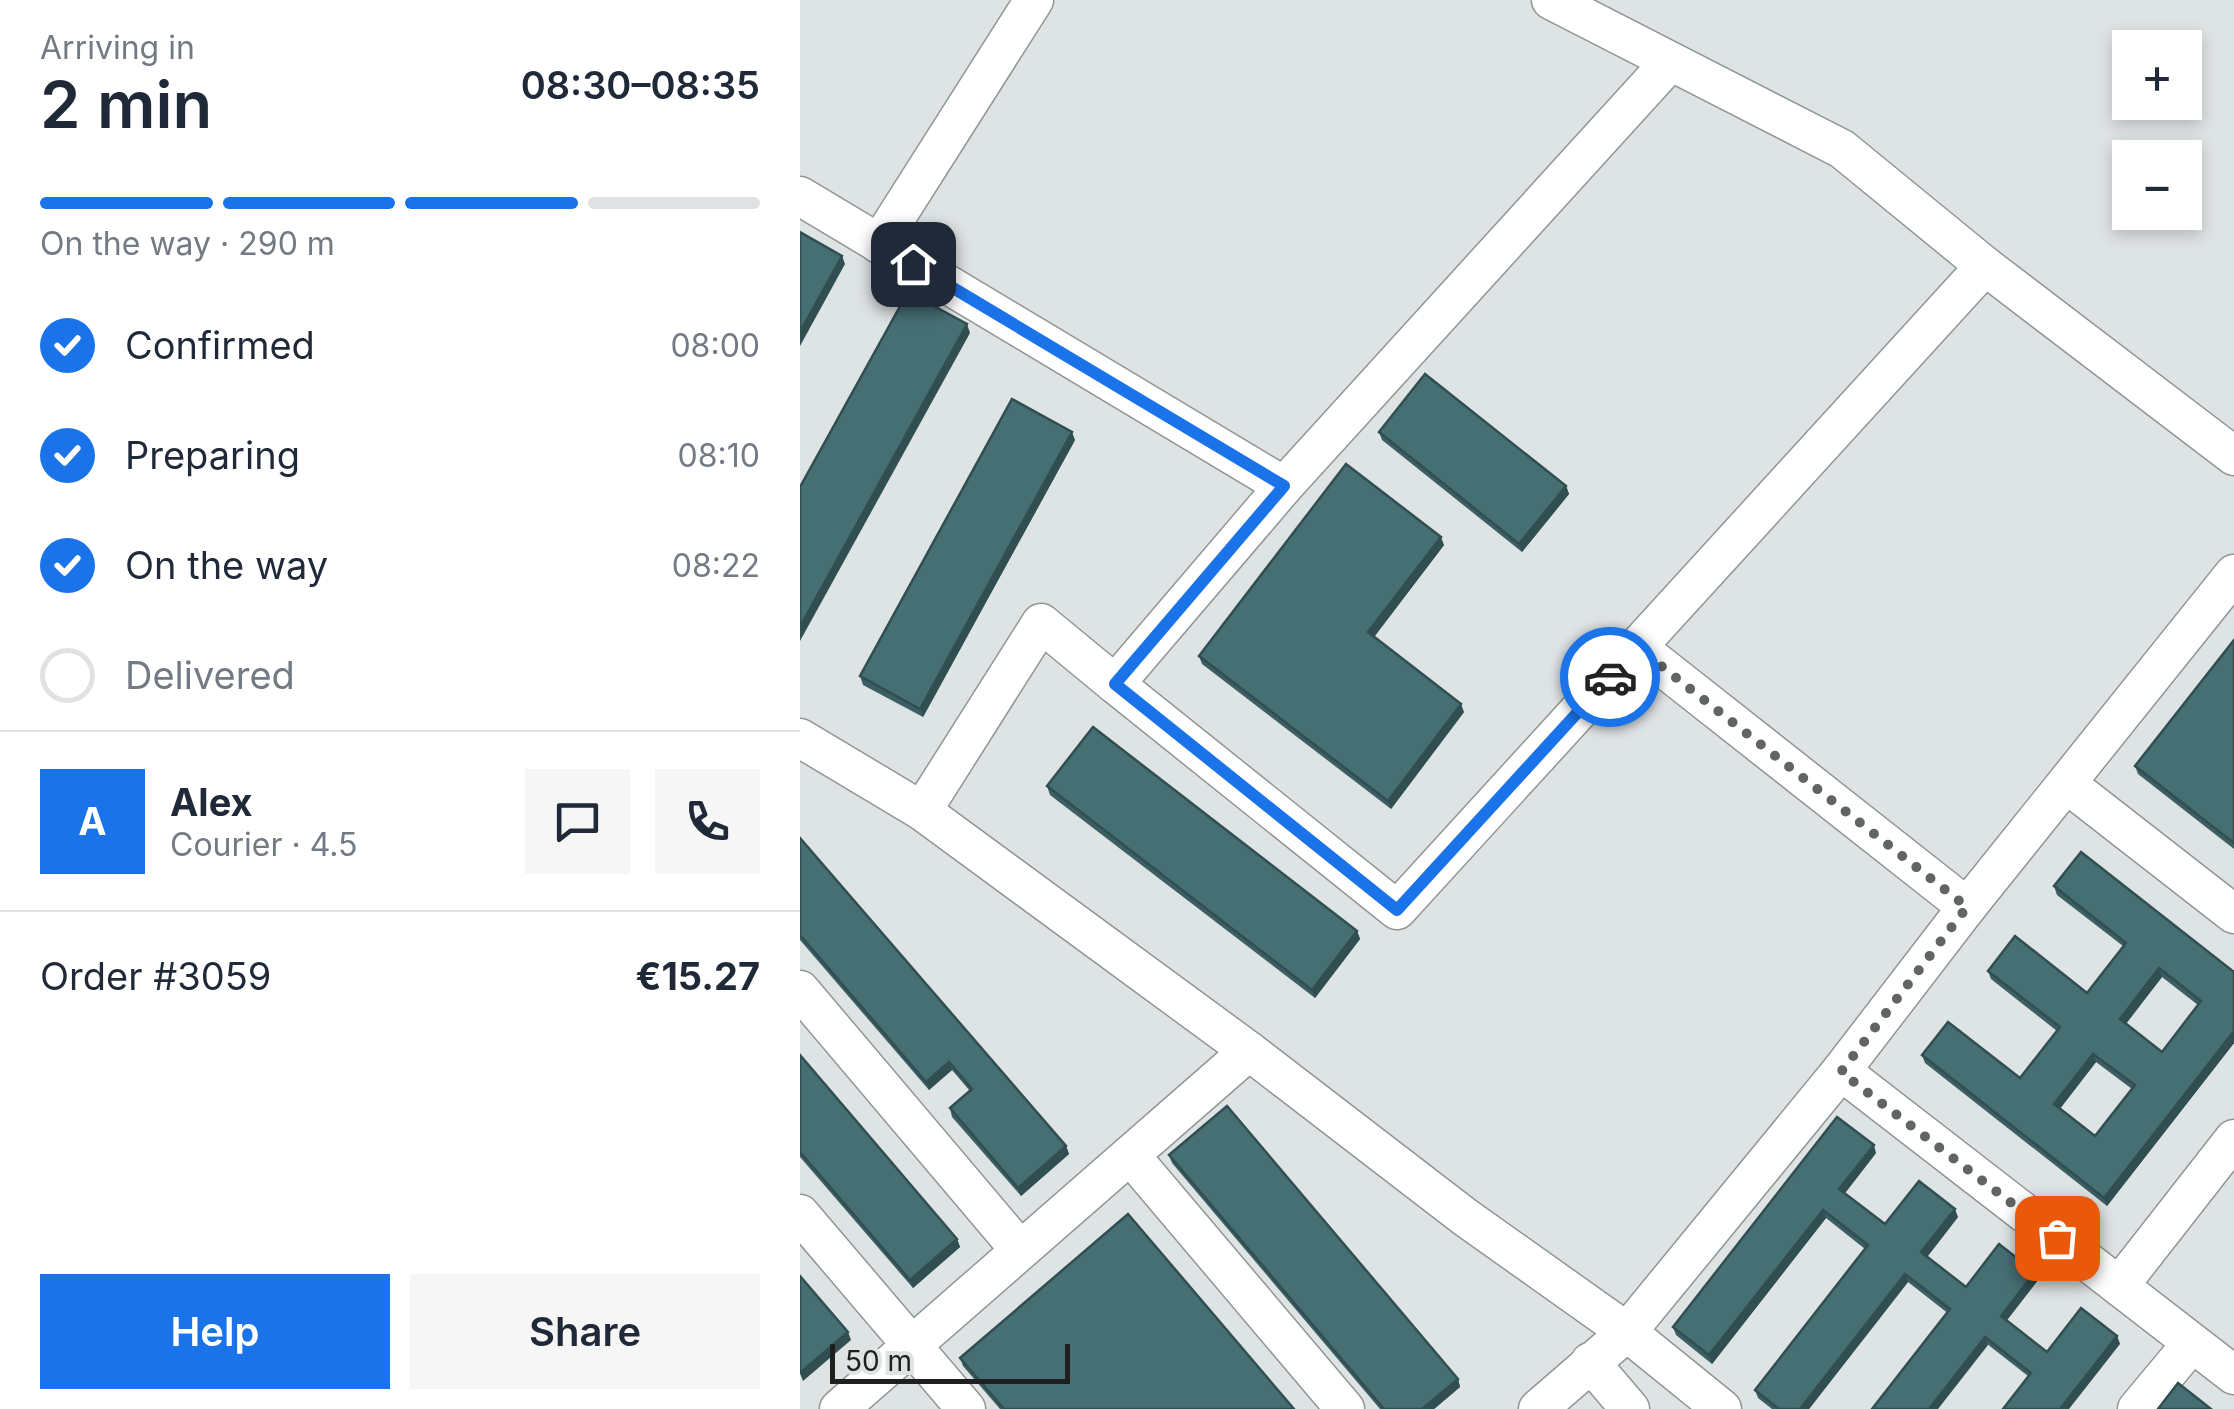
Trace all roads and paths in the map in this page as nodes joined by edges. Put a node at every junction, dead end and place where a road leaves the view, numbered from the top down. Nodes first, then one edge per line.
1 (1034, 0) edge
2 (1551, 0) edge
3 (1668, 63) junction
4 (800, 196) edge
5 (879, 244) junction
6 (1985, 266) junction
7 (2234, 456) edge
8 (1284, 486) junction
9 (2234, 574) edge
10 (1637, 647) junction
11 (1115, 684) junction
12 (800, 738) edge
13 (2067, 784) junction
14 (922, 810) junction
15 (1967, 907) junction
16 (2234, 914) edge
17 (800, 990) edge
18 (1249, 1052) junction
19 (1841, 1072) junction
20 (2234, 1139) edge
21 (1130, 1155) junction
22 (800, 1214) edge
23 (1020, 1250) junction
24 (2119, 1286) junction
25 (1627, 1332) junction
26 (2192, 1343) junction
27 (912, 1344) junction
28 (1590, 1362) junction
29 (2234, 1375) edge
30 (839, 1409) edge
31 (966, 1409) edge
32 (1346, 1409) edge
33 (1538, 1409) edge
34 (1630, 1409) edge
35 (1722, 1409) edge
36 (2137, 1409) edge

1 - 5 lane
2 - 3 lane
3 - 6 lane
3 - 8 lane
4 - 5 lane
5 - 8 lane
6 - 7 lane
6 - 10 lane
8 - 11 lane
9 - 13 lane
10 - 11 lane
10 - 15 lane
11 - 14 lane
12 - 14 lane
13 - 15 lane
13 - 16 lane
14 - 18 lane
15 - 19 lane
17 - 23 lane
18 - 21 lane
18 - 25 lane
19 - 24 lane
19 - 25 lane
20 - 24 lane
21 - 23 lane
21 - 32 lane
22 - 27 lane
23 - 27 lane
24 - 26 lane
25 - 28 lane
25 - 35 lane
26 - 29 lane
26 - 36 lane
27 - 30 lane
27 - 31 lane
28 - 33 lane
28 - 34 lane

